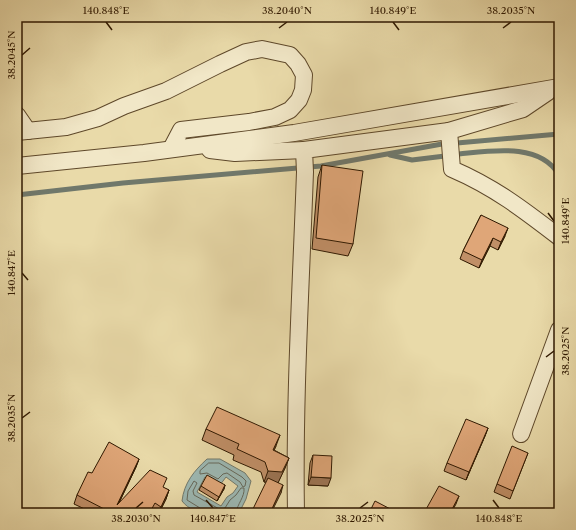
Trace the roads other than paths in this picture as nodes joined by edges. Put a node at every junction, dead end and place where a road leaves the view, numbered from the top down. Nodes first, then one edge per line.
1 (557, 87) edge
2 (17, 115) edge
3 (22, 131) edge
4 (449, 131) junction
5 (188, 147) junction
6 (171, 149) junction
7 (305, 161) junction
8 (17, 166) edge
9 (559, 236) edge
10 (559, 330) edge
11 (521, 434) dead end
12 (296, 513) edge

1 - 4 street
1 - 5 street
2 - 3 street
3 - 6 street
4 - 7 street
4 - 9 street
5 - 6 street
5 - 7 street
6 - 8 street
7 - 12 street
10 - 11 street

